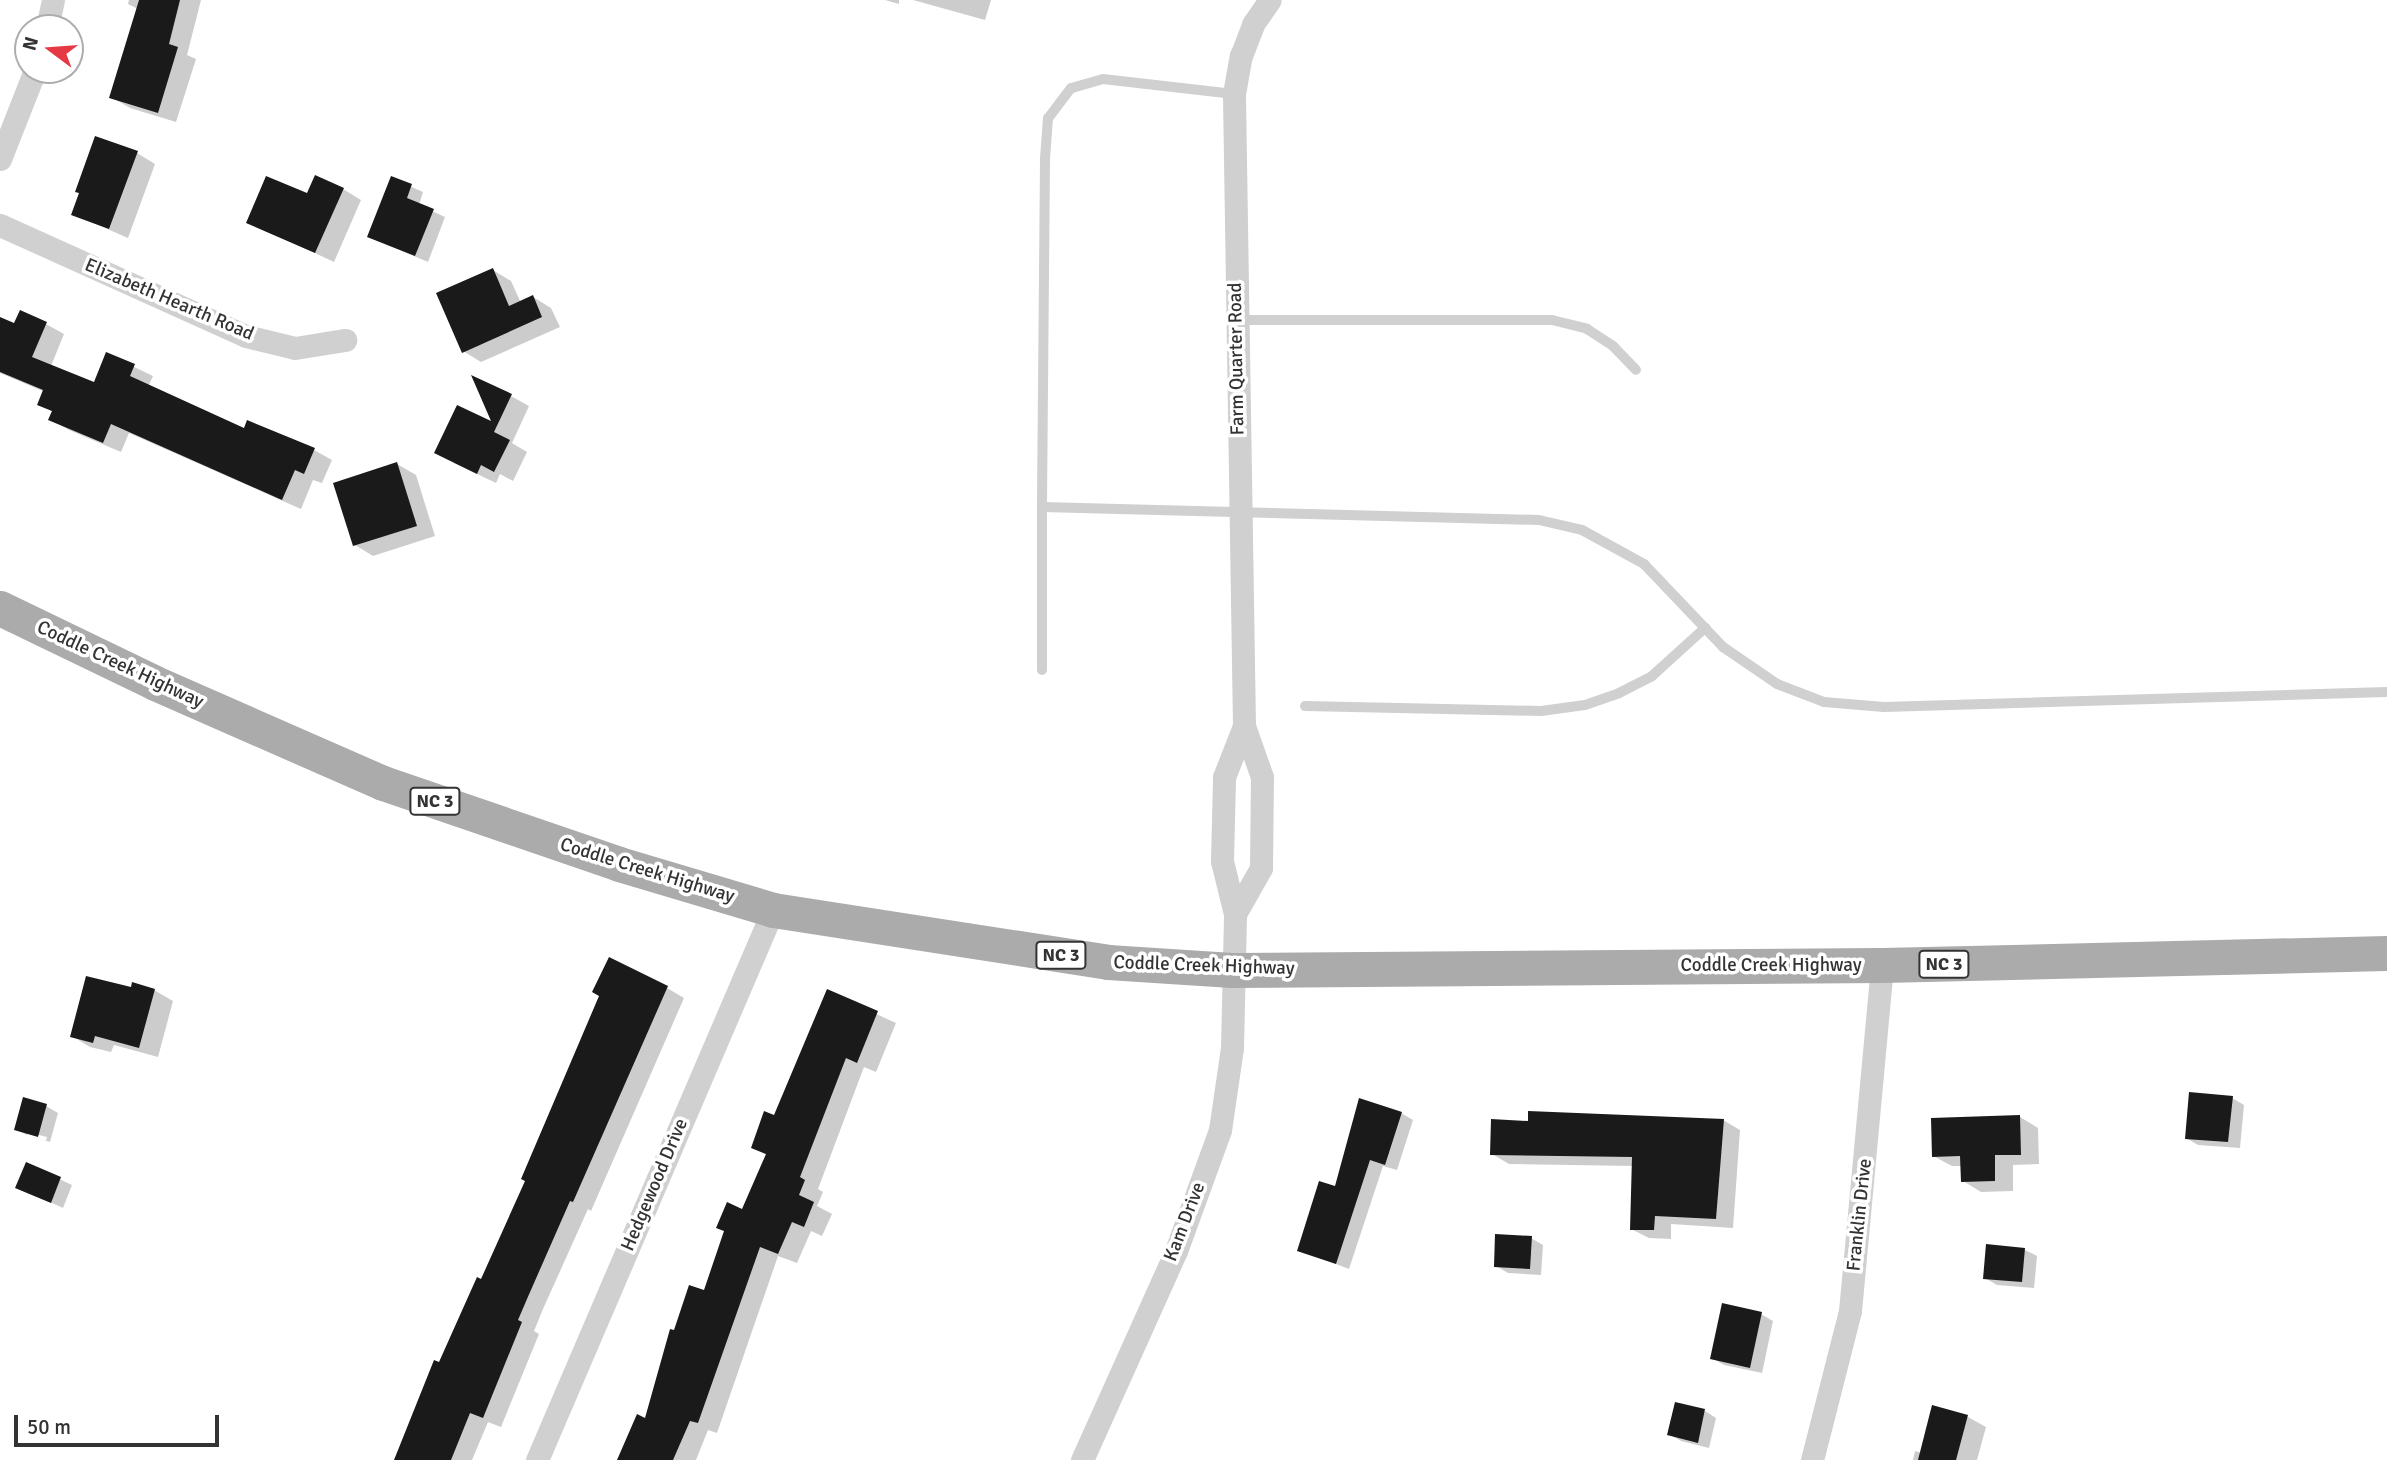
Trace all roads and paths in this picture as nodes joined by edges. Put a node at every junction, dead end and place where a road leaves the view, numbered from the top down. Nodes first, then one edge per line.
1 (1270, 0) edge
2 (29, 84) edge
3 (1234, 94) junction
4 (0, 159) edge
5 (0, 225) edge
6 (1236, 320) junction
7 (345, 340) dead end
8 (1636, 370) dead end
9 (1042, 507) junction
10 (1239, 514) junction
11 (0, 608) edge
12 (1704, 628) junction
13 (1042, 670) dead end
14 (2387, 692) edge
15 (1304, 706) dead end
16 (1244, 726) junction
17 (773, 910) junction
18 (1236, 914) junction
19 (2387, 953) edge
20 (1882, 965) junction
21 (1232, 970) junction
22 (537, 1460) edge
23 (1082, 1460) edge
24 (1812, 1460) edge

1 - 3 street, Farm Quarter Road
2 - 4 street
3 - 6 street, Farm Quarter Road
3 - 9 lane
5 - 7 street, Elizabeth Hearth Road
6 - 8 lane
6 - 10 street, Farm Quarter Road
9 - 10 lane
9 - 13 lane
10 - 12 lane
10 - 16 street, Farm Quarter Road
11 - 17 main road, Coddle Creek Highway / NC 3
12 - 14 lane
12 - 15 lane
16 - 18 street, Farm Quarter Road
16 - 18 street, Farm Quarter Road
17 - 21 main road, Coddle Creek Highway / NC 3
17 - 22 street, Hedgewood Drive
18 - 21 street, Farm Quarter Road
19 - 20 main road, Coddle Creek Highway / NC 3
20 - 21 main road, Coddle Creek Highway / NC 3
20 - 24 street, Franklin Drive
21 - 23 street, Kam Drive

